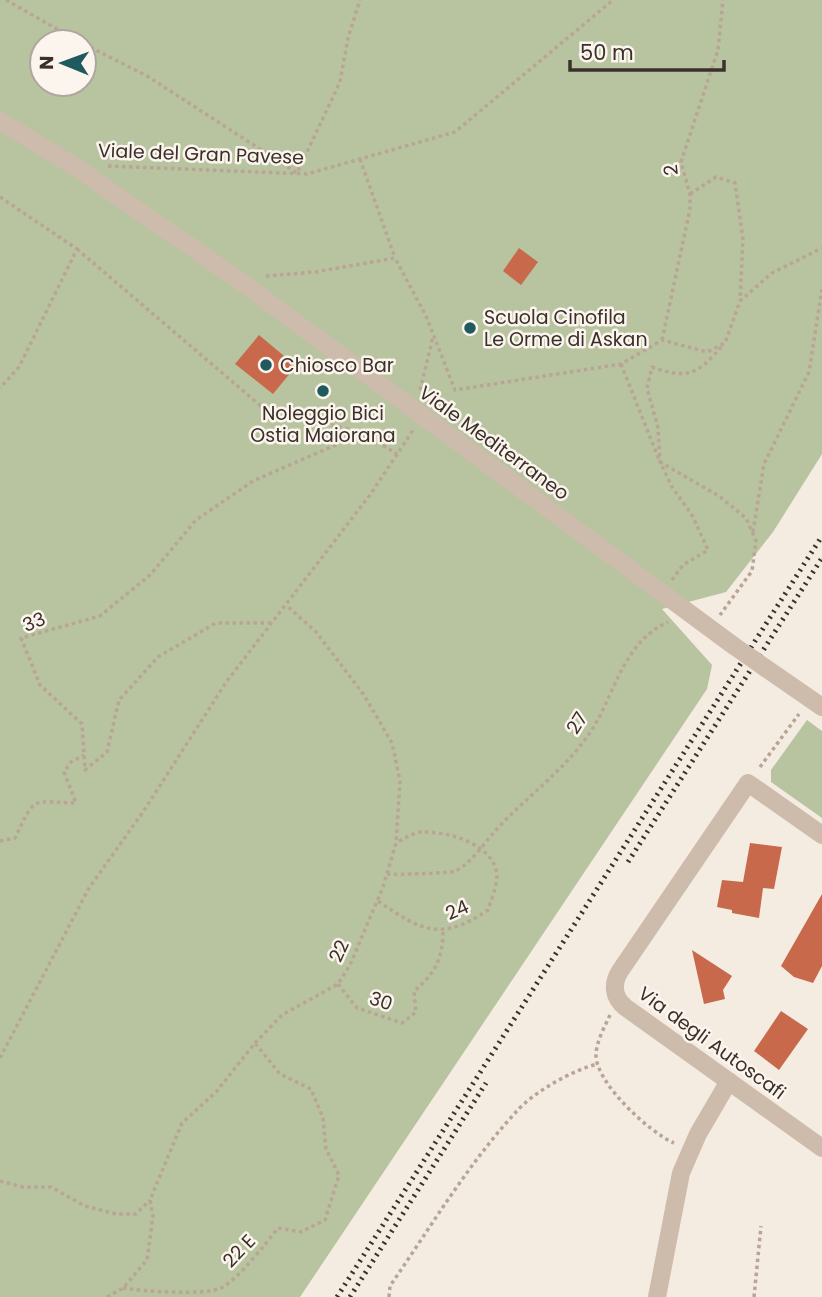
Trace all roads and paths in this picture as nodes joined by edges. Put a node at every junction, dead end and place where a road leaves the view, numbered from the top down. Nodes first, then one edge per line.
1 (6, 0) edge
2 (360, 0) edge
3 (613, 0) edge
4 (723, 0) edge
5 (55, 28) edge
6 (98, 51) edge
7 (0, 121) edge
8 (360, 159) junction
9 (71, 164) junction
10 (297, 173) junction
11 (690, 194) junction
12 (0, 197) edge
13 (822, 248) edge
14 (77, 249) junction
15 (395, 258) junction
16 (236, 278) junction
17 (822, 289) edge
18 (740, 301) junction
19 (433, 335) junction
20 (662, 340) junction
21 (725, 342) junction
22 (621, 364) junction
23 (0, 388) edge
24 (418, 412) junction
25 (363, 433) junction
26 (397, 454) junction
27 (660, 462) junction
28 (753, 534) junction
29 (663, 593) junction
30 (286, 605) junction
31 (689, 612) junction
32 (271, 623) junction
33 (711, 628) junction
34 (822, 707) edge
35 (794, 721) dead end
36 (84, 755) junction
37 (765, 760) dead end
38 (822, 835) edge
39 (0, 841) edge
40 (396, 843) junction
41 (481, 849) junction
42 (387, 874) junction
43 (377, 900) junction
44 (443, 931) junction
45 (338, 984) junction
46 (618, 1000) junction
47 (255, 1043) junction
48 (0, 1058) edge
49 (598, 1063) junction
50 (729, 1081) junction
51 (692, 1145) junction
52 (822, 1148) edge
53 (0, 1181) edge
54 (150, 1200) junction
55 (761, 1226) dead end
56 (123, 1288) junction
57 (107, 1297) edge
58 (389, 1297) edge
59 (657, 1297) edge
60 (754, 1297) edge

1 - 5 path
2 - 10 path
3 - 8 path, Viale del Gran Pavese
4 - 11 path, 2
6 - 10 path
7 - 9 street, Viale Mediterraneo
8 - 10 path, Viale del Gran Pavese
8 - 15 path
9 - 10 path, Viale del Gran Pavese
9 - 16 street, Viale Mediterraneo
11 - 18 path
11 - 20 path, 2
12 - 14 path
13 - 18 path
14 - 23 path
14 - 25 path
15 - 16 path
15 - 19 path
16 - 24 street, Viale Mediterraneo
17 - 28 path
18 - 21 path
19 - 22 path
19 - 24 path
20 - 21 path
20 - 22 path
21 - 27 path
22 - 27 path
24 - 26 path
24 - 29 street, Viale Mediterraneo
25 - 26 path
25 - 36 path, 33
26 - 30 path
27 - 28 path
27 - 29 path
28 - 33 path
29 - 31 street, Viale Mediterraneo
30 - 32 path
30 - 40 path, 22
31 - 33 street, Viale Mediterraneo
31 - 41 path, 27
32 - 36 path
32 - 48 path
33 - 34 street, Viale Mediterraneo, bridge
35 - 37 path
36 - 39 path
38 - 46 street, Via degli Autoscafi
40 - 41 path
40 - 42 path, 22
41 - 42 path, 27
41 - 44 path, 24
42 - 43 path, 22
43 - 44 path, 24
43 - 45 path, 22
44 - 45 path, 30
45 - 47 path, 22
46 - 49 path
46 - 50 street, Via degli Autoscafi
47 - 54 path, 22
47 - 56 path, 22 E
49 - 51 path
49 - 58 path
50 - 51 street
50 - 52 street, Via degli Autoscafi
51 - 59 street
53 - 54 path
54 - 56 path, 22
55 - 60 path
56 - 57 path, 22

